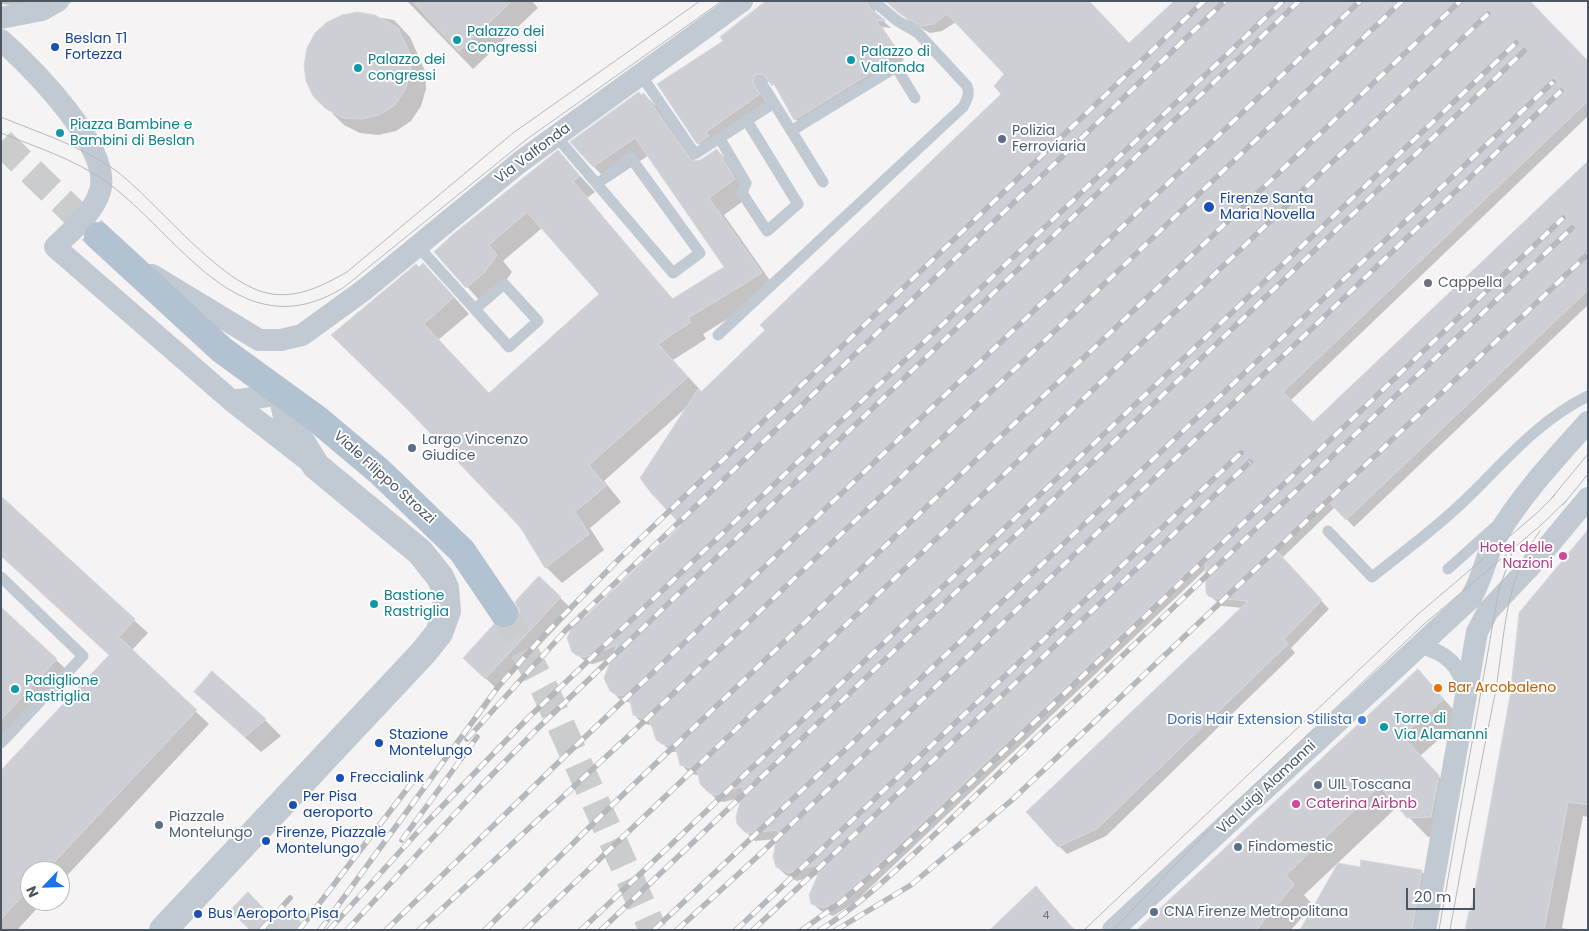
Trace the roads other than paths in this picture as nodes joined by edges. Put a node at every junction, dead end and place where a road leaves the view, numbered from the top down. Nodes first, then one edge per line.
1 (58, 1) edge
2 (742, 1) edge
3 (874, 1) edge
4 (1, 18) edge
5 (1, 40) edge
6 (641, 75) junction
7 (760, 81) dead end
8 (915, 98) dead end
9 (774, 103) junction
10 (747, 121) junction
11 (791, 131) junction
12 (556, 135) junction
13 (720, 139) junction
14 (823, 182) dead end
15 (597, 184) junction
16 (106, 243) joint
17 (418, 245) junction
18 (475, 309) junction
19 (718, 335) dead end
20 (282, 394) junction
21 (1588, 396) edge
22 (232, 401) junction
23 (1588, 422) edge
24 (316, 466) junction
25 (1588, 498) edge
26 (1516, 508) junction
27 (1328, 532) dead end
28 (1448, 569) dead end
29 (1, 578) edge
30 (504, 614) tunnel mouth
31 (1421, 646) junction
32 (1466, 697) junction
33 (1, 744) edge
34 (163, 930) edge
35 (1113, 930) edge
36 (1425, 930) edge

1 - 4 street
2 - 6 street, Via Valfonda
3 - 19 lane
5 - 22 street
6 - 12 street, Via Valfonda
6 - 13 lane
7 - 9 lane
8 - 11 lane
9 - 10 lane
9 - 11 lane
10 - 13 lane
10 - 13 lane
11 - 14 lane
12 - 15 lane
12 - 17 street, Via Valfonda
15 - 15 lane
16 - 17 street, Via Valfonda
16 - 20 main road, Viale Filippo Strozzi
17 - 18 lane
18 - 18 lane
20 - 22 street
20 - 24 street
20 - 30 main road, Viale Filippo Strozzi
21 - 27 lane
22 - 24 street
23 - 26 street, Via Luigi Alamanni
24 - 34 street
25 - 32 street
26 - 28 lane
26 - 31 street, Via Luigi Alamanni
29 - 33 lane
31 - 32 street
31 - 35 street, Via Luigi Alamanni
32 - 36 street

